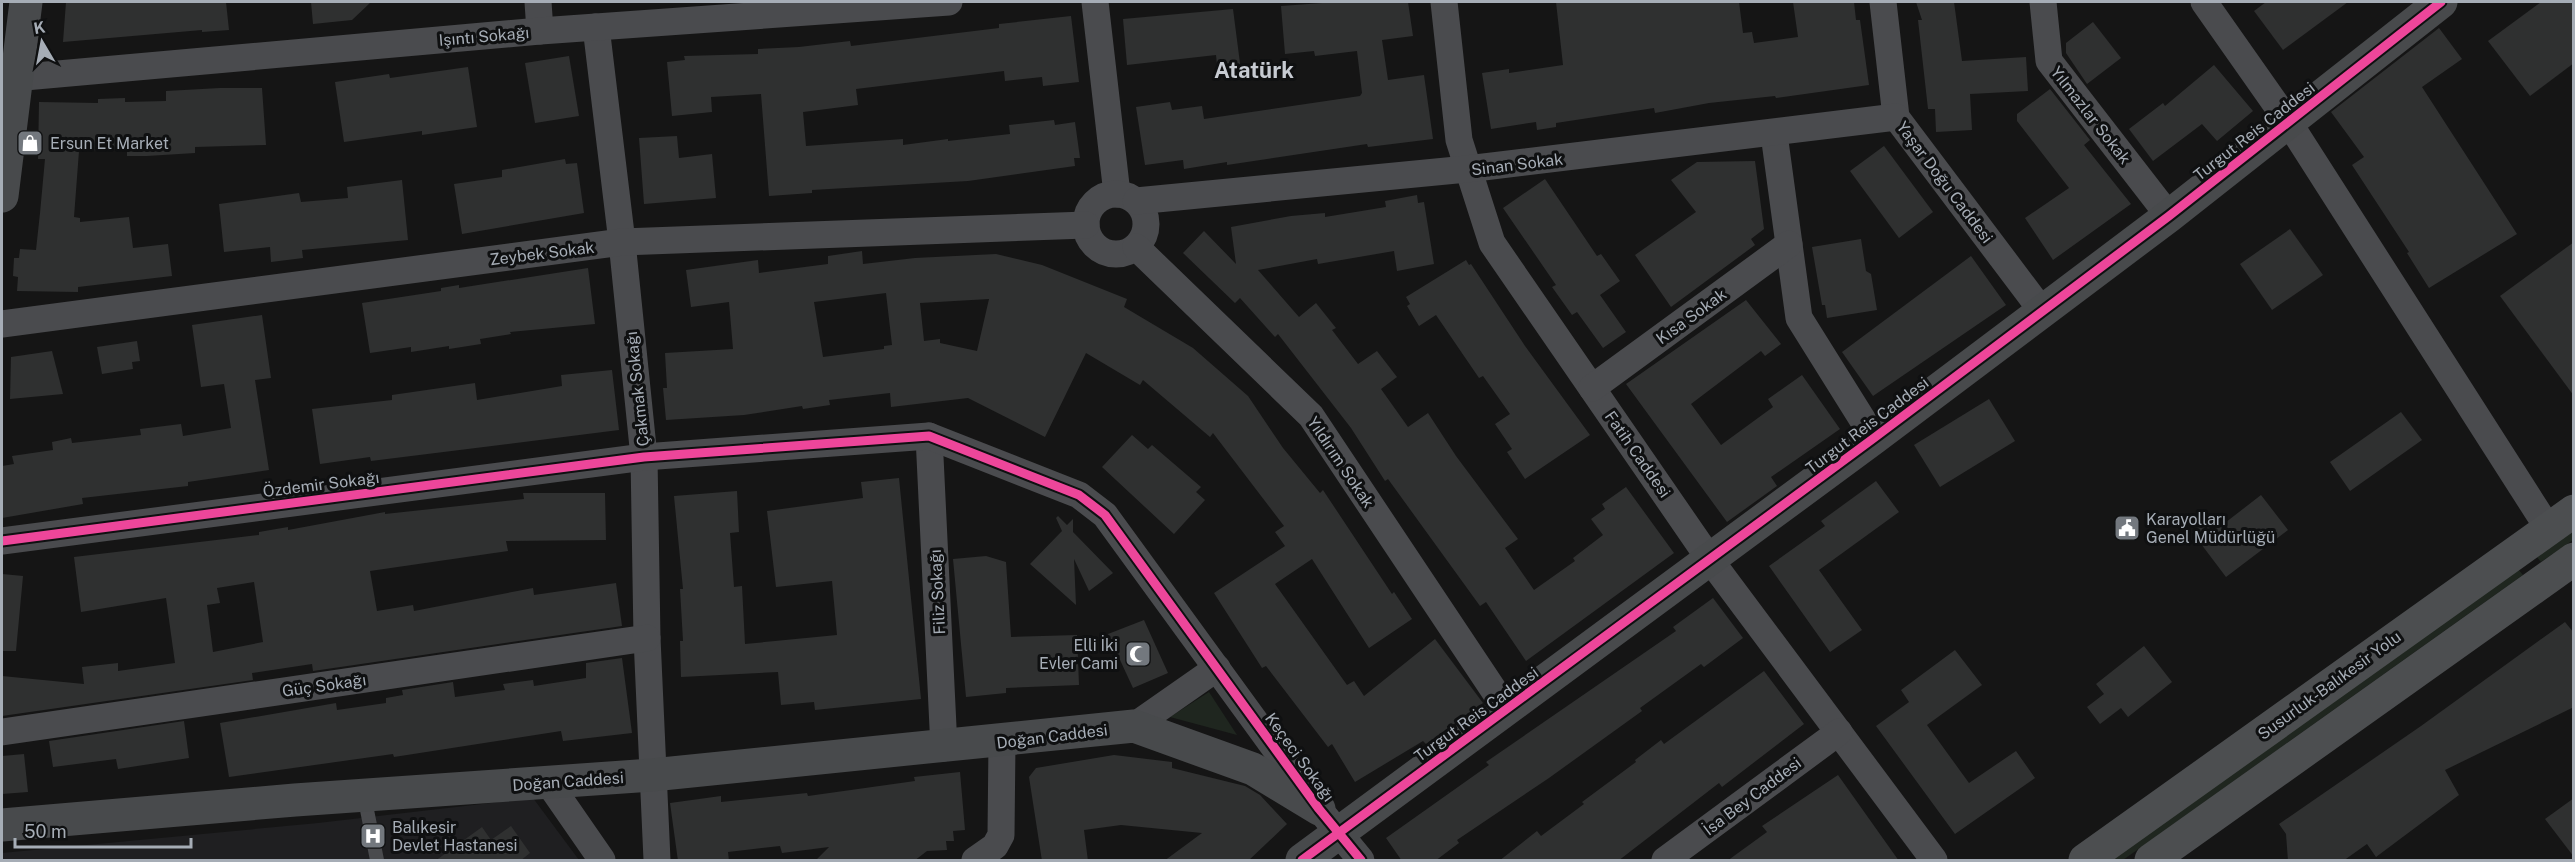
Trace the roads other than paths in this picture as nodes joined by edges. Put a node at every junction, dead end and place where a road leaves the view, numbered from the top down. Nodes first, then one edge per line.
1 (26, 2) edge
2 (538, 2) edge
3 (950, 2) edge
4 (1095, 2) edge
5 (1444, 2) edge
6 (1883, 2) edge
7 (2043, 2) edge
8 (2204, 2) edge
9 (2441, 2) edge
10 (596, 27) junction
11 (540, 31) junction
12 (10, 78) edge
13 (1896, 117) junction
14 (2289, 123) junction
15 (1774, 134) junction
16 (1467, 170) junction
17 (2, 196) edge
18 (1126, 198) junction
19 (2169, 216) junction
20 (1086, 225) junction
21 (622, 243) junction
22 (1789, 244) junction
23 (1136, 248) junction
24 (2042, 311) junction
25 (2, 324) edge
26 (1592, 388) junction
27 (929, 436) junction
28 (1874, 438) junction
29 (644, 457) junction
30 (2561, 520) edge
31 (2, 541) edge
32 (1711, 561) junction
33 (2570, 570) edge
34 (647, 638) junction
35 (1217, 668) junction
36 (1507, 710) junction
37 (1134, 726) junction
38 (2, 732) edge
39 (1839, 732) junction
40 (1002, 742) junction
41 (945, 748) junction
42 (652, 775) junction
43 (548, 782) junction
44 (364, 795) junction
45 (1329, 821) junction
46 (2, 825) edge
47 (377, 861) edge
48 (602, 861) edge
49 (657, 861) edge
50 (975, 861) edge
51 (1302, 861) edge
52 (1361, 861) edge
53 (1665, 861) edge
54 (1934, 861) edge
55 (2085, 861) edge
56 (2151, 861) edge

1 - 12 street
2 - 11 street
3 - 10 street, Işıntı Sokağı
4 - 18 street
5 - 16 street, Fatih Caddesi
6 - 13 street, Yaşar Doğu Caddesi
7 - 19 street, Yılmazlar Sokak
8 - 14 street
9 - 14 street, Turgut Reis Caddesi
10 - 11 street, Işıntı Sokağı
10 - 21 street, Çakmak Sokağı
11 - 12 street, Işıntı Sokağı
12 - 17 street
13 - 15 street, Sinan Sokak
13 - 24 street, Yaşar Doğu Caddesi
14 - 19 street, Turgut Reis Caddesi
14 - 30 street
15 - 16 street, Sinan Sokak
15 - 22 street
16 - 18 street, Sinan Sokak
16 - 26 street, Fatih Caddesi
18 - 20 street
18 - 23 street
19 - 24 street, Turgut Reis Caddesi
20 - 21 street, Zeybek Sokak
20 - 23 street
21 - 25 street, Zeybek Sokak
21 - 29 street, Çakmak Sokağı
22 - 26 street, Kısa Sokak
22 - 28 street
23 - 36 street, Yıldırım Sokak
24 - 28 street, Turgut Reis Caddesi
26 - 32 street, Fatih Caddesi
27 - 29 street, Özdemir Sokağı
27 - 35 street, Keçeci Sokağı
27 - 41 street, Filiz Sokağı
28 - 32 street, Turgut Reis Caddesi
29 - 31 street, Özdemir Sokağı
29 - 34 street, Çakmak Sokağı
30 - 55 highway, Susurluk-Balıkesir Yolu
32 - 36 street, Turgut Reis Caddesi
32 - 39 street, Fatih Caddesi
33 - 56 highway
34 - 38 street, Güç Sokağı
34 - 42 street, Çakmak Sokağı
35 - 37 street, Doğan Caddesi
35 - 45 street, Keçeci Sokağı
36 - 45 street, Turgut Reis Caddesi
37 - 40 street, Doğan Caddesi
37 - 45 street, Doğan Caddesi
39 - 53 street, İsa Bey Caddesi
39 - 54 street, Fatih Caddesi
40 - 41 street, Doğan Caddesi
40 - 50 street
41 - 42 street, Doğan Caddesi
42 - 43 street, Doğan Caddesi
42 - 49 street, Çakmak Sokağı
43 - 44 street, Doğan Caddesi
43 - 48 street
44 - 46 street, Doğan Caddesi
44 - 47 lane
45 - 51 street, Turgut Reis Caddesi
45 - 52 street, Keçeci Sokağı

